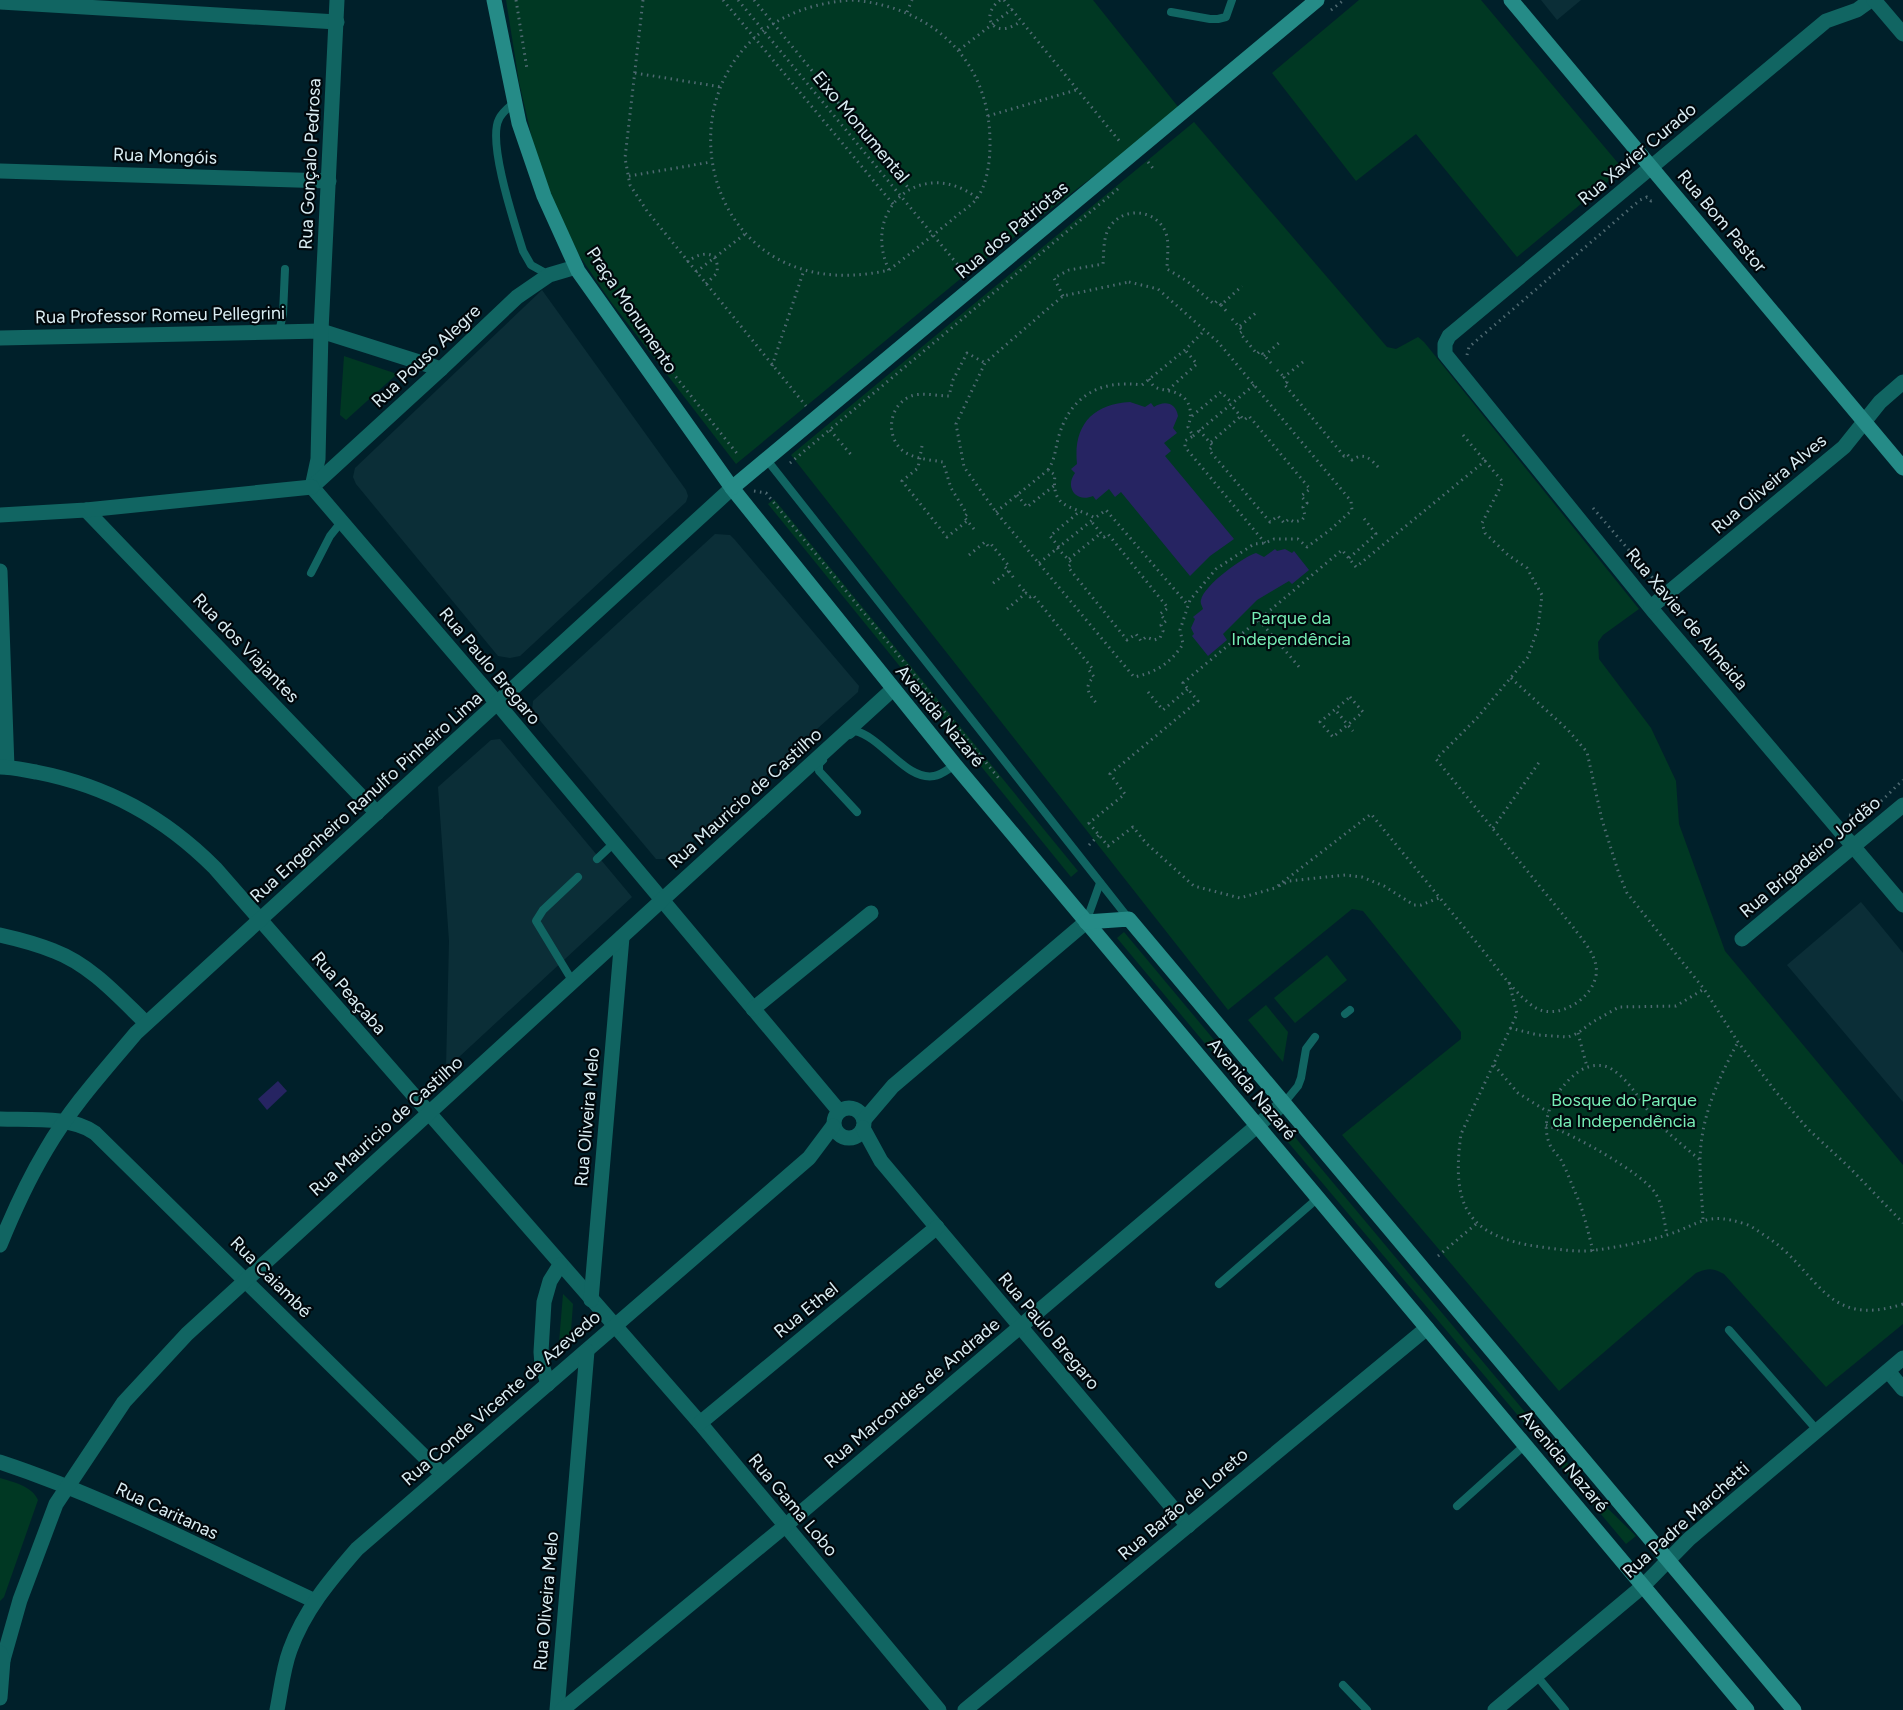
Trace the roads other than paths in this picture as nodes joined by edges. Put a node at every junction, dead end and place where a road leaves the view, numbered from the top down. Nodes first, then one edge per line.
1 (338, 0) edge
2 (494, 0) edge
3 (1232, 0) edge
4 (1317, 0) edge
5 (1511, 0) edge
6 (1855, 0) edge
7 (1870, 0) edge
8 (0, 2) edge
9 (1171, 12) dead end
10 (337, 22) junction
11 (1903, 34) edge
12 (514, 102) junction
13 (1651, 167) junction
14 (0, 171) edge
15 (329, 181) junction
16 (576, 267) junction
17 (285, 269) dead end
18 (549, 275) junction
19 (321, 331) junction
20 (279, 332) junction
21 (0, 338) edge
22 (1445, 354) joint
23 (441, 369) junction
24 (1903, 382) edge
25 (1864, 421) junction
26 (766, 460) junction
27 (1903, 468) edge
28 (312, 487) junction
29 (732, 488) junction
30 (86, 510) junction
31 (0, 515) edge
32 (342, 521) junction
33 (0, 571) edge
34 (311, 573) dead end
35 (1650, 607) junction
36 (892, 690) junction
37 (497, 703) junction
38 (955, 765) junction
39 (4, 767) edge
40 (1903, 805) edge
41 (856, 812) dead end
42 (377, 813) junction
43 (614, 843) junction
44 (1853, 846) junction
45 (597, 859) dead end
46 (578, 877) dead end
47 (1100, 883) junction
48 (662, 900) junction
49 (1903, 905) edge
50 (871, 913) dead end
51 (1129, 919) junction
52 (260, 920) junction
53 (1086, 922) junction
54 (0, 935) edge
55 (622, 937) junction
56 (1742, 939) dead end
57 (573, 982) junction
58 (753, 1009) junction
59 (147, 1023) junction
60 (1315, 1037) dead end
61 (893, 1086) junction
62 (1284, 1103) junction
63 (845, 1109) junction
64 (428, 1114) junction
65 (0, 1119) edge
66 (65, 1122) junction
67 (833, 1126) junction
68 (1258, 1126) junction
69 (857, 1131) junction
70 (809, 1158) junction
71 (1318, 1198) junction
72 (937, 1227) junction
73 (0, 1245) edge
74 (560, 1265) junction
75 (246, 1280) junction
76 (1220, 1284) dead end
77 (591, 1300) junction
78 (615, 1326) junction
79 (1020, 1326) junction
80 (1426, 1328) junction
81 (1729, 1330) dead end
82 (587, 1351) junction
83 (1903, 1358) edge
84 (1888, 1371) junction
85 (549, 1384) junction
86 (1903, 1389) edge
87 (700, 1423) junction
88 (1817, 1430) junction
89 (1525, 1445) junction
90 (0, 1462) edge
91 (442, 1474) junction
92 (67, 1486) junction
93 (1457, 1506) dead end
94 (785, 1526) junction
95 (1188, 1526) junction
96 (1667, 1560) junction
97 (1643, 1586) junction
98 (315, 1602) junction
99 (2, 1657) edge
100 (1536, 1676) junction
101 (1343, 1685) dead end
102 (0, 1698) edge
103 (278, 1710) edge
104 (557, 1710) edge
105 (562, 1710) edge
106 (939, 1710) edge
107 (965, 1710) edge
108 (1367, 1710) edge
109 (1495, 1710) edge
110 (1565, 1710) edge
111 (1748, 1710) edge
112 (1794, 1710) edge

1 - 10 street, Rua Gonçalo Pedrosa
2 - 12 main road, Praça Monumento
3 - 9 lane
4 - 26 main road, Rua dos Patriotas
5 - 13 main road, Rua Bom Pastor
6 - 7 street
7 - 11 street
7 - 13 street, Rua Xavier Curado
8 - 10 street
10 - 15 street, Rua Gonçalo Pedrosa
12 - 16 main road, Praça Monumento
12 - 18 lane
13 - 22 street, Rua Xavier Curado
13 - 25 main road, Rua Bom Pastor
14 - 15 street, Rua Mongóis
15 - 19 street, Rua Gonçalo Pedrosa
16 - 18 street, Rua Pouso Alegre
16 - 29 main road, Praça Monumento
17 - 20 lane
18 - 23 street, Rua Pouso Alegre
19 - 20 street, Rua Professor Romeu Pellegrini
19 - 23 street, Rua Professor Romeu Pellegrini
19 - 28 street, Rua Gonçalo Pedrosa
20 - 21 street, Rua Professor Romeu Pellegrini
22 - 35 street, Rua Xavier de Almeida
23 - 28 street, Rua Pouso Alegre
24 - 25 street, Rua Oliveira Alves
25 - 27 main road, Rua Bom Pastor
25 - 35 street, Rua Oliveira Alves
26 - 29 main road, Rua dos Patriotas
26 - 47 lane, Avenida Nazaré
28 - 30 street
28 - 32 street, Rua Paulo Bregaro
29 - 36 main road, Avenida Nazaré
29 - 37 street, Rua Engenheiro Ranulfo Pinheiro Lima
30 - 31 street
30 - 42 street, Rua dos Viajantes
32 - 34 lane
32 - 37 street, Rua Paulo Bregaro
33 - 39 street
35 - 44 street, Rua Xavier de Almeida
36 - 38 main road, Avenida Nazaré
36 - 48 street, Rua Mauricio de Castilho
37 - 42 street, Rua Engenheiro Ranulfo Pinheiro Lima
37 - 43 street, Rua Paulo Bregaro
38 - 41 lane
38 - 53 main road, Avenida Nazaré
39 - 52 street, Rua Peaçaba
40 - 44 street, Rua Brigadeiro Jordão
42 - 52 street, Rua Engenheiro Ranulfo Pinheiro Lima
43 - 45 lane
43 - 48 street, Rua Paulo Bregaro
44 - 49 street, Rua Xavier de Almeida
44 - 56 street, Rua Brigadeiro Jordão
46 - 57 lane
47 - 51 lane, Avenida Nazaré
47 - 53 lane
48 - 55 street, Rua Mauricio de Castilho
48 - 58 street, Rua Paulo Bregaro
50 - 58 street
51 - 53 main road
51 - 62 main road, Avenida Nazaré
52 - 59 street, Rua Engenheiro Ranulfo Pinheiro Lima
52 - 64 street, Rua Peaçaba
53 - 61 street, Rua Conde Vicente de Azevedo
53 - 68 main road, Avenida Nazaré
54 - 59 street
55 - 57 street, Rua Mauricio de Castilho
55 - 77 street, Rua Oliveira Melo
57 - 64 street, Rua Mauricio de Castilho
58 - 63 street, Rua Paulo Bregaro
59 - 66 street, Rua Engenheiro Ranulfo Pinheiro Lima
60 - 62 lane
61 - 63 street, Rua Conde Vicente de Azevedo
61 - 69 street, Rua Conde Vicente de Azevedo
62 - 68 street, Rua Marcondes de Andrade
62 - 96 main road, Avenida Nazaré
63 - 67 street
63 - 69 street
64 - 74 street, Rua Peaçaba
64 - 75 street, Rua Mauricio de Castilho
65 - 66 street, Rua Caiambé
66 - 73 street, Rua Engenheiro Ranulfo Pinheiro Lima
66 - 75 street, Rua Caiambé
67 - 69 street
67 - 70 street, Rua Conde Vicente de Azevedo
68 - 71 main road, Avenida Nazaré
68 - 79 street, Rua Marcondes de Andrade
69 - 70 street, Rua Conde Vicente de Azevedo
69 - 72 street, Rua Paulo Bregaro
70 - 78 street, Rua Conde Vicente de Azevedo
71 - 76 lane
71 - 80 main road, Avenida Nazaré
72 - 79 street, Rua Paulo Bregaro
72 - 87 street, Rua Ethel
74 - 77 street, Rua Peaçaba
74 - 85 street
75 - 91 street, Rua Caiambé
75 - 92 street, Rua Mauricio de Castilho
77 - 78 street, Rua Peaçaba
78 - 82 street, Rua Conde Vicente de Azevedo
78 - 87 street, Rua Gama Lobo
79 - 94 street, Rua Marcondes de Andrade
79 - 95 street, Rua Paulo Bregaro
80 - 89 main road, Avenida Nazaré
80 - 95 street, Rua Barão de Loreto
81 - 88 lane
82 - 85 street, Rua Conde Vicente de Azevedo
82 - 104 street, Rua Oliveira Melo
83 - 84 street, Rua Padre Marchetti
84 - 86 street
84 - 88 street, Rua Padre Marchetti
85 - 91 street, Rua Conde Vicente de Azevedo
87 - 94 street, Rua Gama Lobo
88 - 96 street, Rua Padre Marchetti
89 - 93 lane
89 - 97 main road, Avenida Nazaré
90 - 92 street, Rua Caritanas
91 - 98 street, Rua Conde Vicente de Azevedo
92 - 98 street, Rua Caritanas
92 - 99 street, Rua Mauricio de Castilho
94 - 105 street, Rua Marcondes de Andrade
94 - 106 street, Rua Gama Lobo
95 - 107 street, Rua Barão de Loreto
96 - 97 street, Rua Padre Marchetti
96 - 112 main road, Avenida Nazaré
97 - 100 street, Rua Padre Marchetti
97 - 111 main road, Avenida Nazaré
98 - 103 street, Rua Conde Vicente de Azevedo
99 - 102 street, Rua Mauricio de Castilho
100 - 109 street, Rua Padre Marchetti
100 - 110 lane
101 - 108 lane

